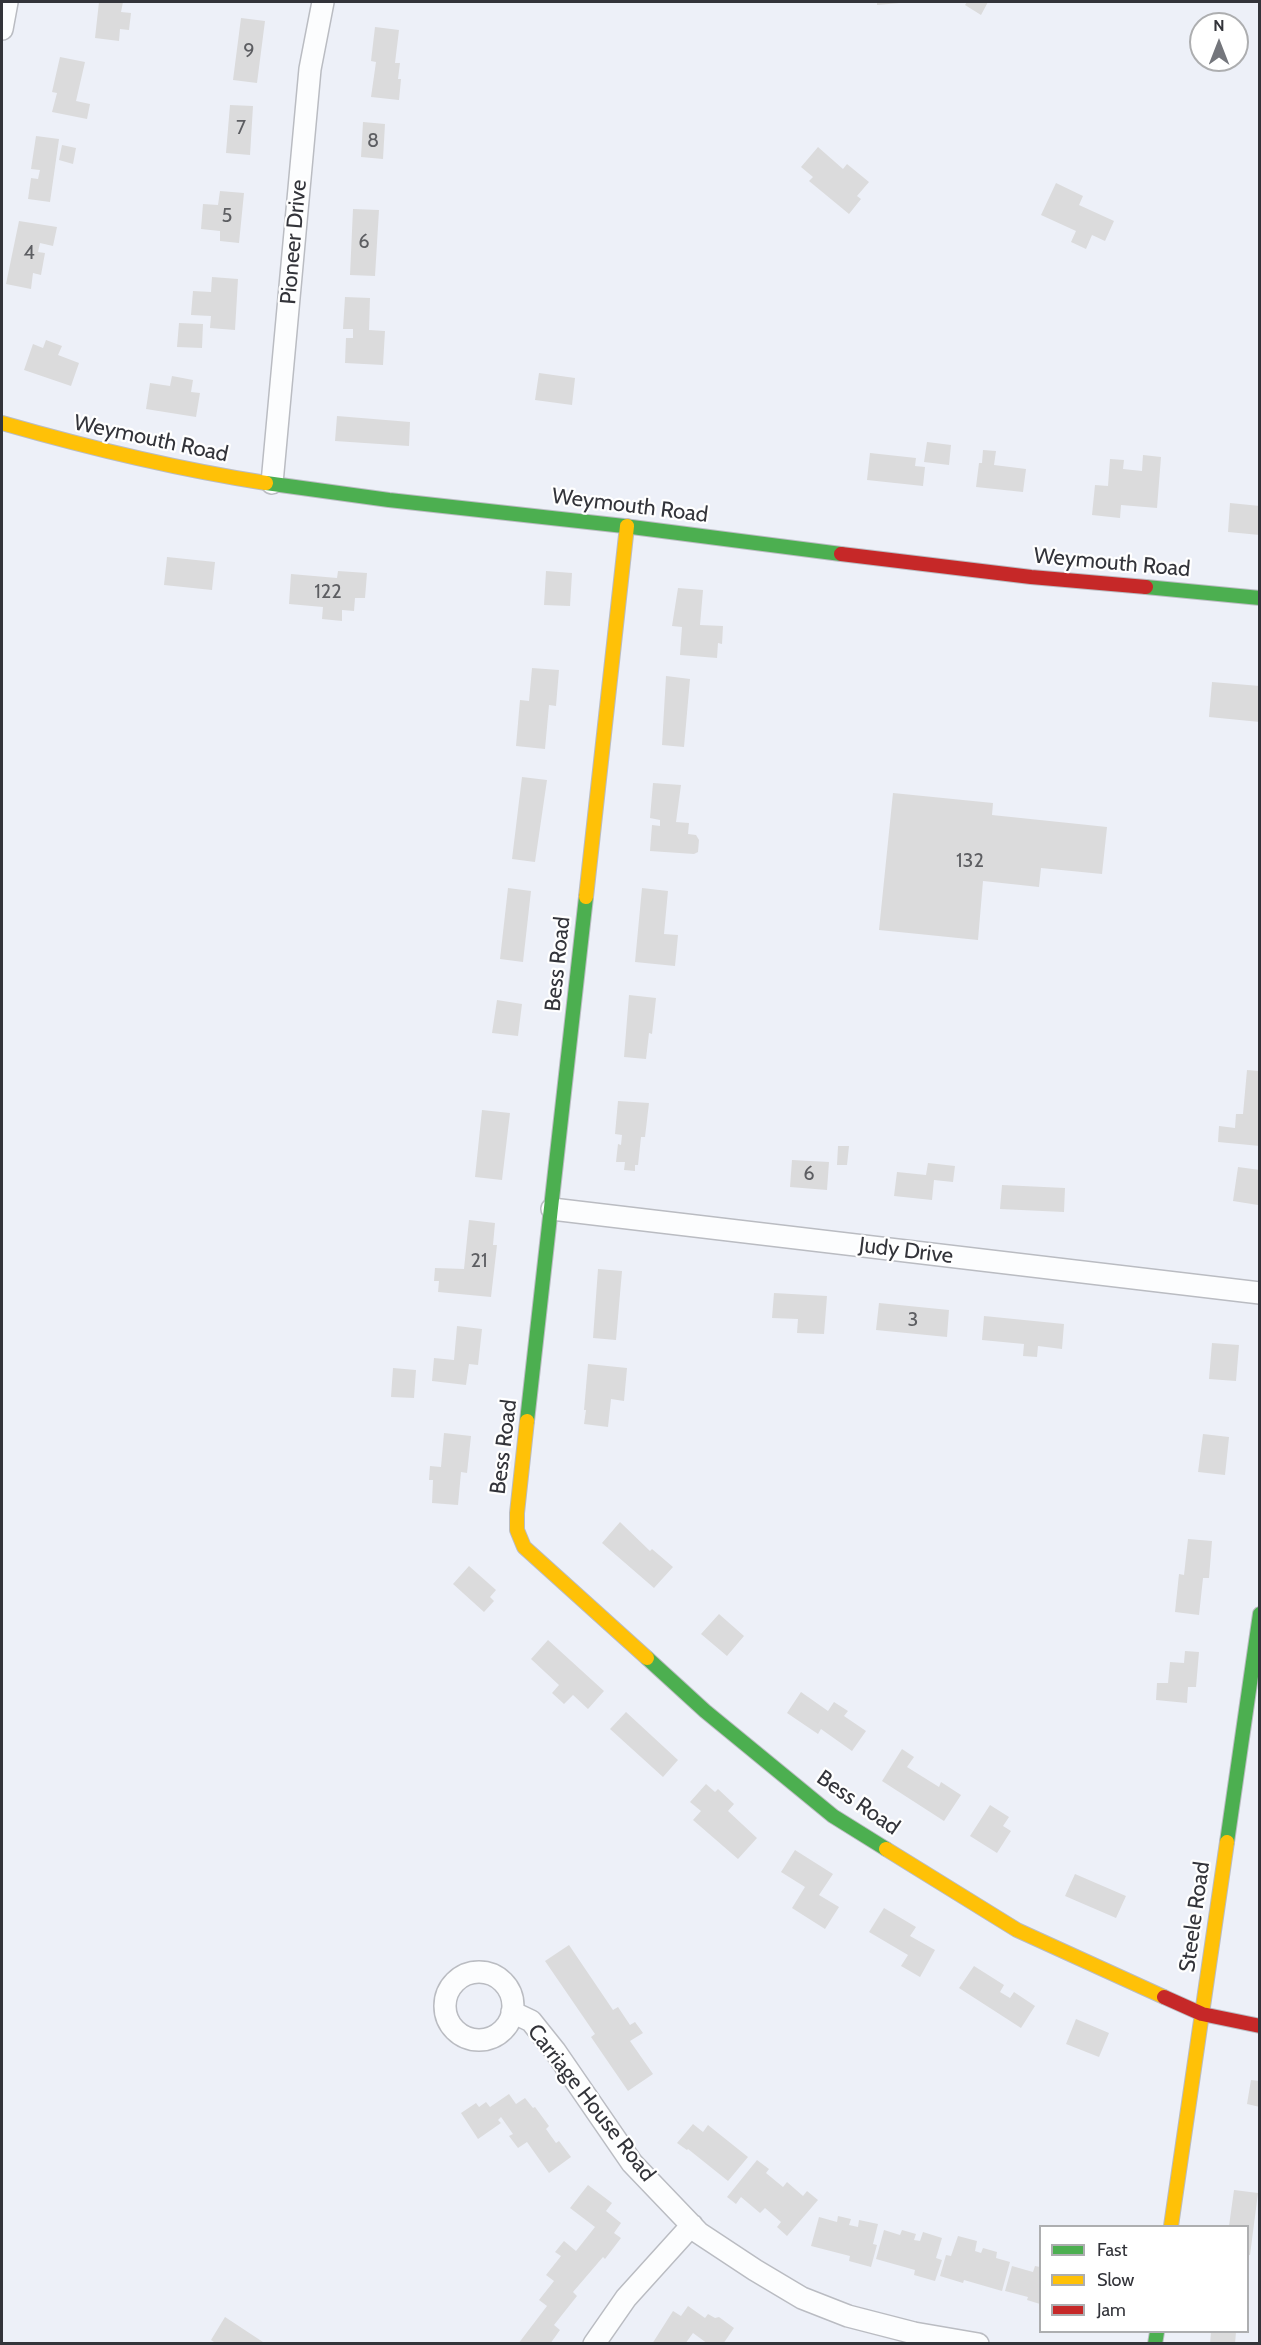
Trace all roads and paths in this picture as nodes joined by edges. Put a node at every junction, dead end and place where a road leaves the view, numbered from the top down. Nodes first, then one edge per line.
1 (7, 2) edge
2 (323, 2) edge
3 (2, 29) edge
4 (2, 423) edge
5 (272, 483) junction
6 (627, 526) junction
7 (1260, 598) edge
8 (552, 1209) junction
9 (1260, 1293) edge
10 (1260, 1614) edge
11 (1252, 1726) edge
12 (513, 2012) dead end
13 (1202, 2014) junction
14 (1260, 2026) edge
15 (692, 2225) junction
16 (1171, 2225) edge
17 (594, 2343) edge
18 (978, 2343) edge

1 - 3 street
2 - 5 street, Pioneer Drive
4 - 5 street, Weymouth Road
5 - 6 street, Weymouth Road
6 - 7 street, Weymouth Road
6 - 8 street, Bess Road
8 - 9 street, Judy Drive
8 - 13 street, Bess Road
10 - 11 street, Steele Road
11 - 13 street, Steele Road
12 - 15 street, Carriage House Road
13 - 14 street, Bess Road
13 - 16 street, Steele Road
15 - 17 street
15 - 18 street, Carriage House Road

